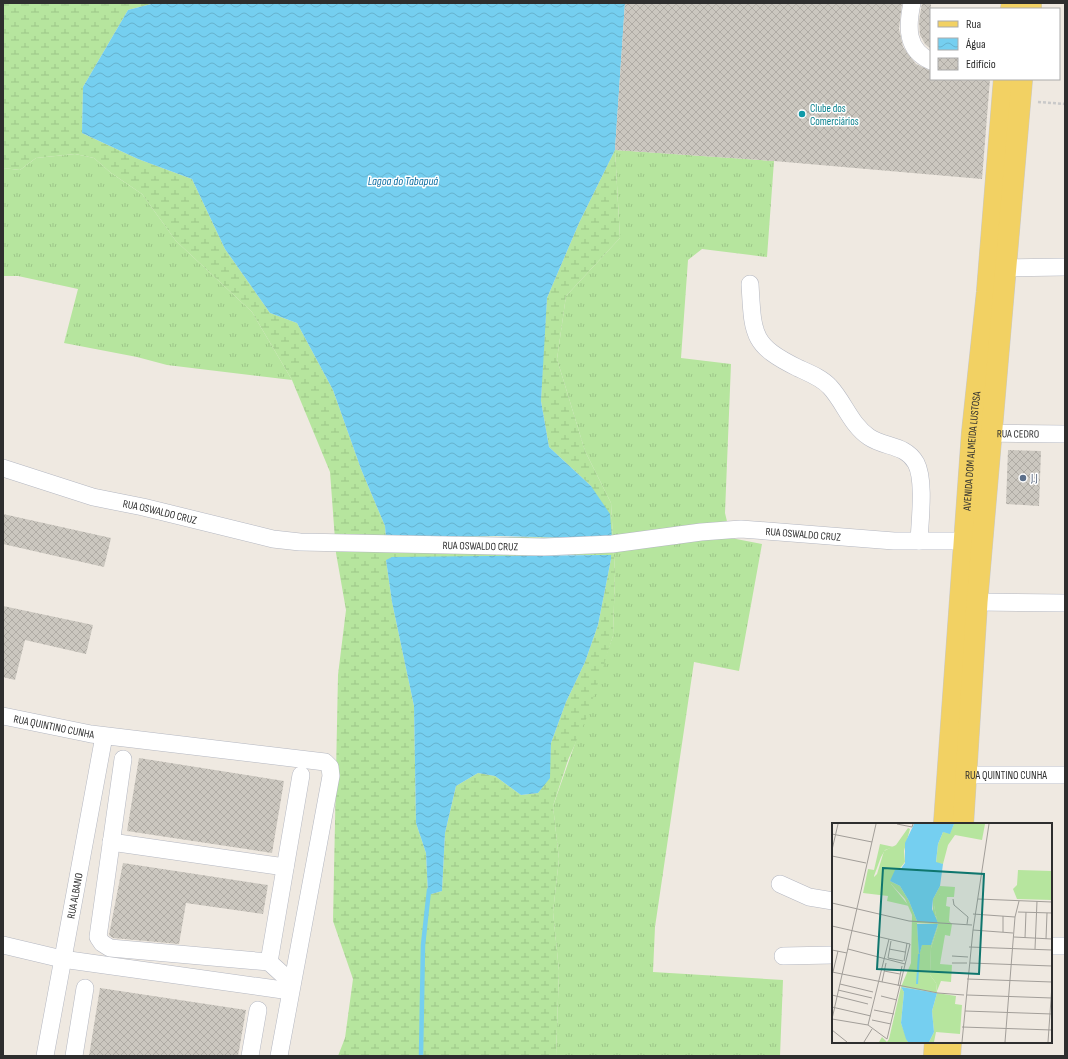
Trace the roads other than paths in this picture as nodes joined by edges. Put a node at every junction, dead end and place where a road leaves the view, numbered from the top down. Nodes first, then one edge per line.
1 (912, 3) edge
2 (930, 60) edge
3 (1004, 80) edge
4 (1022, 80) edge
5 (1065, 267) edge
6 (1007, 268) junction
7 (750, 284) dead end
8 (982, 433) junction
9 (1065, 434) edge
10 (3, 468) edge
11 (920, 541) junction
12 (966, 541) junction
13 (977, 602) junction
14 (1065, 603) edge
15 (3, 716) edge
16 (104, 736) junction
17 (123, 759) dead end
18 (301, 775) dead end
19 (956, 775) junction
20 (1065, 775) edge
21 (944, 823) edge
22 (963, 823) edge
23 (111, 842) junction
24 (285, 867) junction
25 (780, 884) dead end
26 (832, 900) edge
27 (3, 945) edge
28 (1052, 946) edge
29 (1065, 946) edge
30 (832, 955) edge
31 (783, 956) dead end
32 (62, 959) junction
33 (269, 962) junction
34 (291, 987) junction
35 (85, 988) dead end
36 (258, 1010) dead end
37 (935, 1043) edge
38 (951, 1043) edge
39 (44, 1056) edge
40 (74, 1056) edge
41 (250, 1056) edge
42 (279, 1056) edge
43 (934, 1056) edge
44 (950, 1056) edge

1 - 2 street
3 - 8 main road, AVENIDA DOM ALMEIDA LUSTOSA
4 - 6 main road, AVENIDA DOM ALMEIDA LUSTOSA
5 - 6 street
6 - 8 main road, AVENIDA DOM ALMEIDA LUSTOSA
7 - 11 street
8 - 9 street, RUA CEDRO
8 - 12 main road, AVENIDA DOM ALMEIDA LUSTOSA
8 - 13 main road, AVENIDA DOM ALMEIDA LUSTOSA
10 - 11 street, RUA OSWALDO CRUZ
11 - 12 street, RUA OSWALDO CRUZ
12 - 19 main road, AVENIDA DOM ALMEIDA LUSTOSA
13 - 14 street
13 - 19 main road, AVENIDA DOM ALMEIDA LUSTOSA
15 - 16 street, RUA QUINTINO CUNHA
16 - 32 street, RUA ALBANO
16 - 34 street, RUA QUINTINO CUNHA
17 - 23 street
18 - 24 street
19 - 20 street, RUA QUINTINO CUNHA
19 - 21 main road, AVENIDA DOM ALMEIDA LUSTOSA
19 - 22 main road, AVENIDA DOM ALMEIDA LUSTOSA
23 - 24 street
23 - 33 street
24 - 33 street
25 - 26 street
27 - 32 street
28 - 29 street
30 - 31 street
32 - 34 street
32 - 39 street, RUA ALBANO
33 - 34 street
34 - 42 street
35 - 40 street
36 - 41 street
37 - 43 main road
38 - 44 main road

